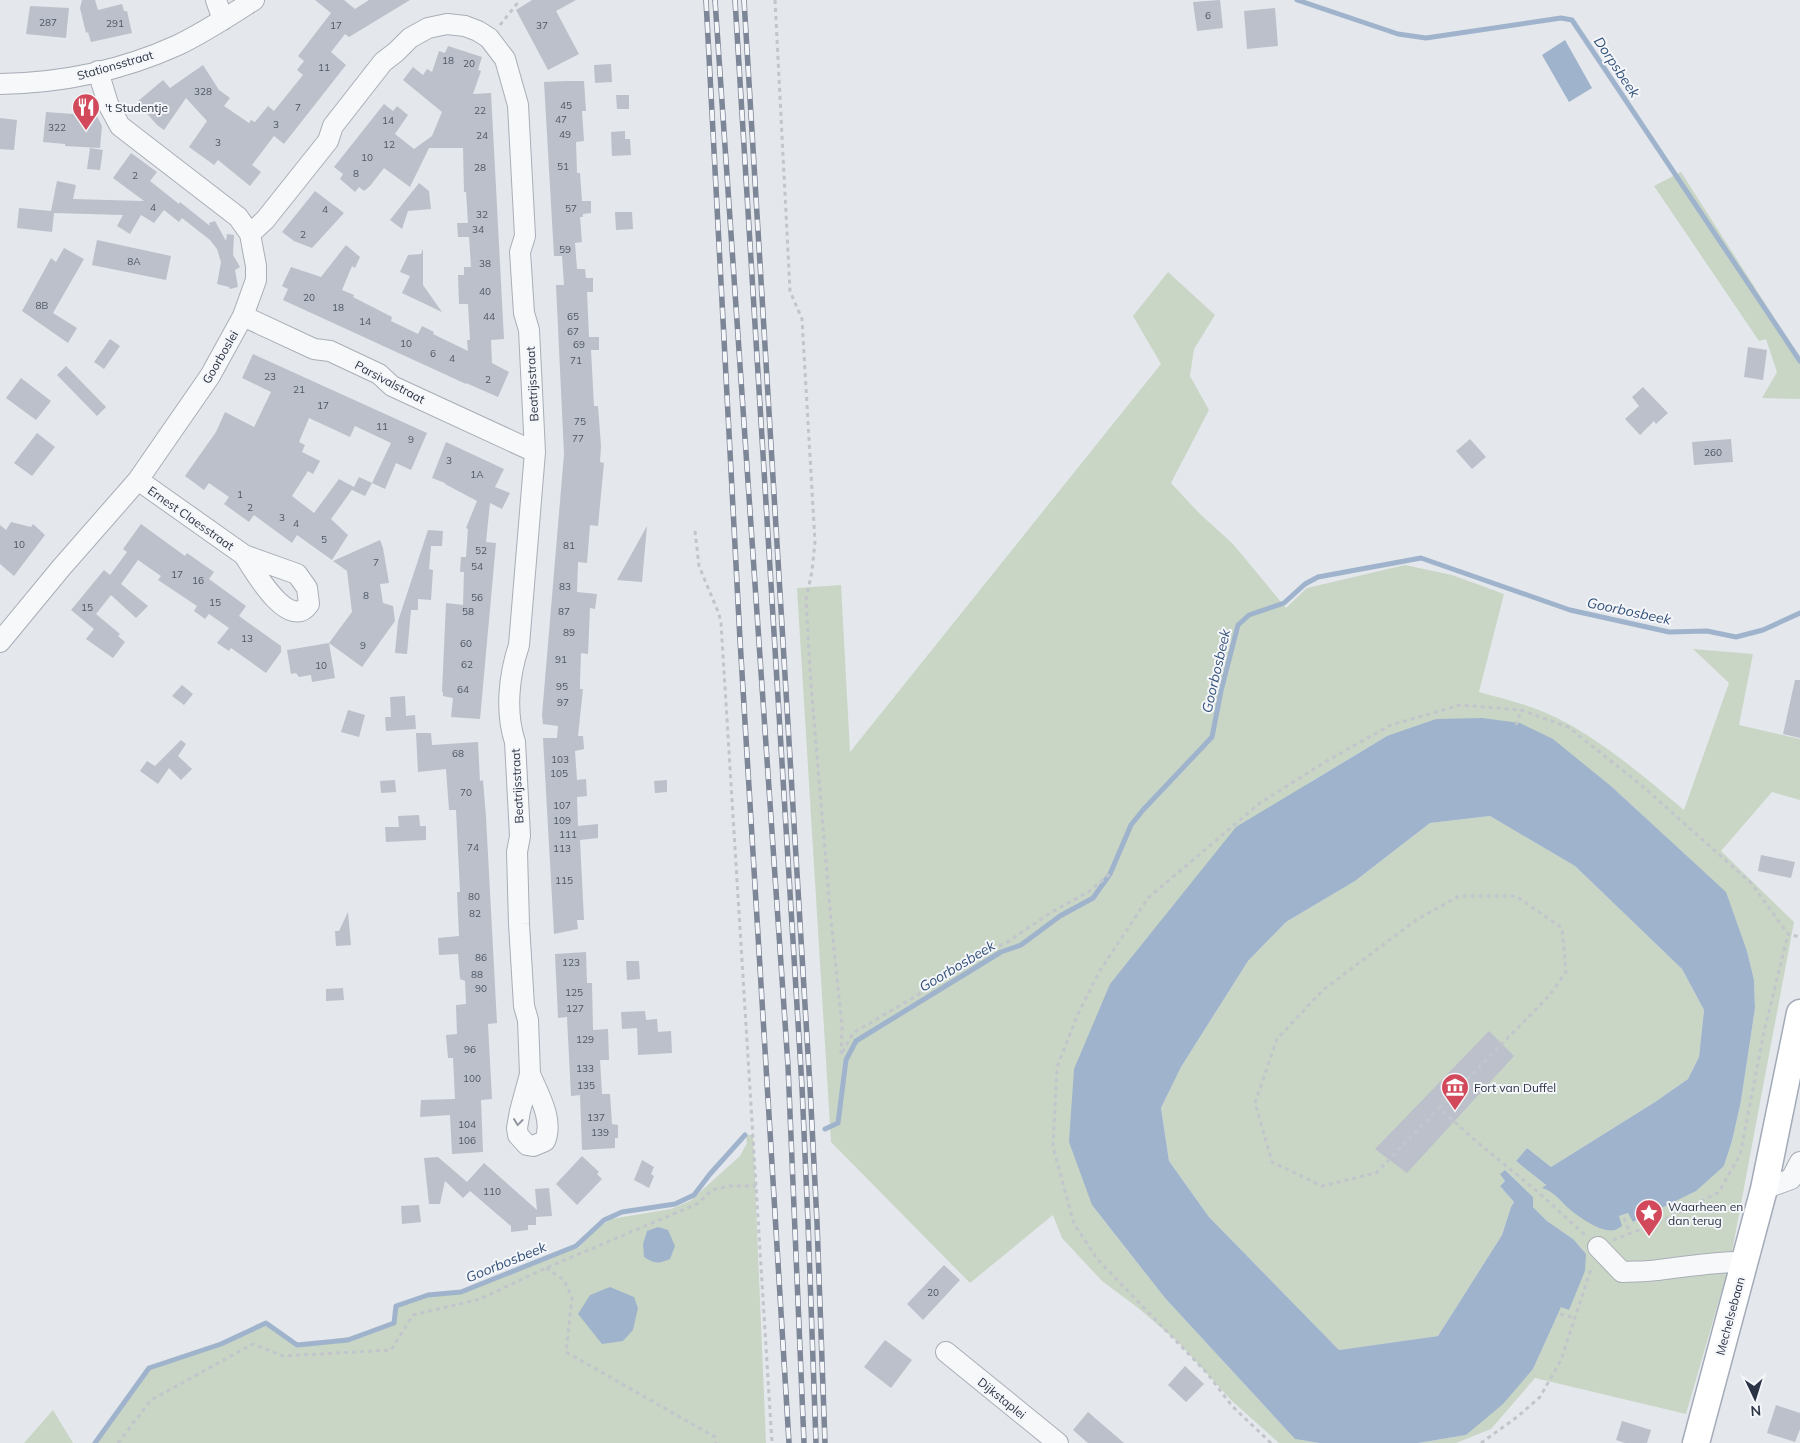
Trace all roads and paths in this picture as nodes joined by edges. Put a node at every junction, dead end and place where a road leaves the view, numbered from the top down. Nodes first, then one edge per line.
1 (216, 0) edge
2 (254, 0) edge
3 (520, 0) edge
4 (775, 0) edge
5 (223, 20) junction
6 (489, 38) junction
7 (98, 71) junction
8 (0, 84) edge
9 (250, 234) junction
10 (243, 316) junction
11 (535, 452) junction
12 (138, 480) junction
13 (695, 531) dead end
14 (244, 555) dead end
15 (0, 642) edge
16 (1522, 710) junction
17 (1516, 725) dead end
18 (1110, 874) dead end
19 (1788, 934) junction
20 (1800, 937) edge
21 (1800, 1013) edge
22 (530, 1074) dead end
23 (1439, 1108) junction
24 (1800, 1162) edge
25 (756, 1186) junction
26 (1764, 1189) junction
27 (1624, 1218) dead end
28 (1630, 1233) junction
29 (1598, 1247) junction
30 (1744, 1262) junction
31 (546, 1268) junction
32 (1560, 1314) dead end
33 (1575, 1318) junction
34 (946, 1352) dead end
35 (118, 1443) edge
36 (716, 1443) edge
37 (772, 1443) edge
38 (1058, 1443) edge
39 (1272, 1443) edge
40 (1481, 1443) edge
41 (1696, 1443) edge

1 - 5 street
2 - 5 street, Stationsstraat
3 - 6 path
4 - 18 path
5 - 7 street, Stationsstraat
6 - 9 street, Beatrijsstraat
6 - 11 street, Beatrijsstraat
7 - 8 street, Stationsstraat
7 - 9 street, Goorboslei
9 - 10 street, Goorboslei
10 - 11 street, Parsivalstraat
10 - 12 street, Goorboslei
11 - 22 street, Beatrijsstraat
12 - 14 street, Ernest Claesstraat
12 - 15 street, Goorboslei
13 - 25 path
16 - 17 path
16 - 19 path
16 - 39 path
19 - 20 path
19 - 28 path
21 - 26 main road, Mechelsebaan
23 - 23 path
23 - 29 path
24 - 26 street
25 - 31 path
25 - 37 path
26 - 30 main road, Mechelsebaan
27 - 28 path
28 - 29 path
29 - 30 street
29 - 33 path
30 - 41 main road, Mechelsebaan
31 - 35 path
31 - 36 path
32 - 33 path
33 - 40 path
34 - 38 street, Dijkstaplei

